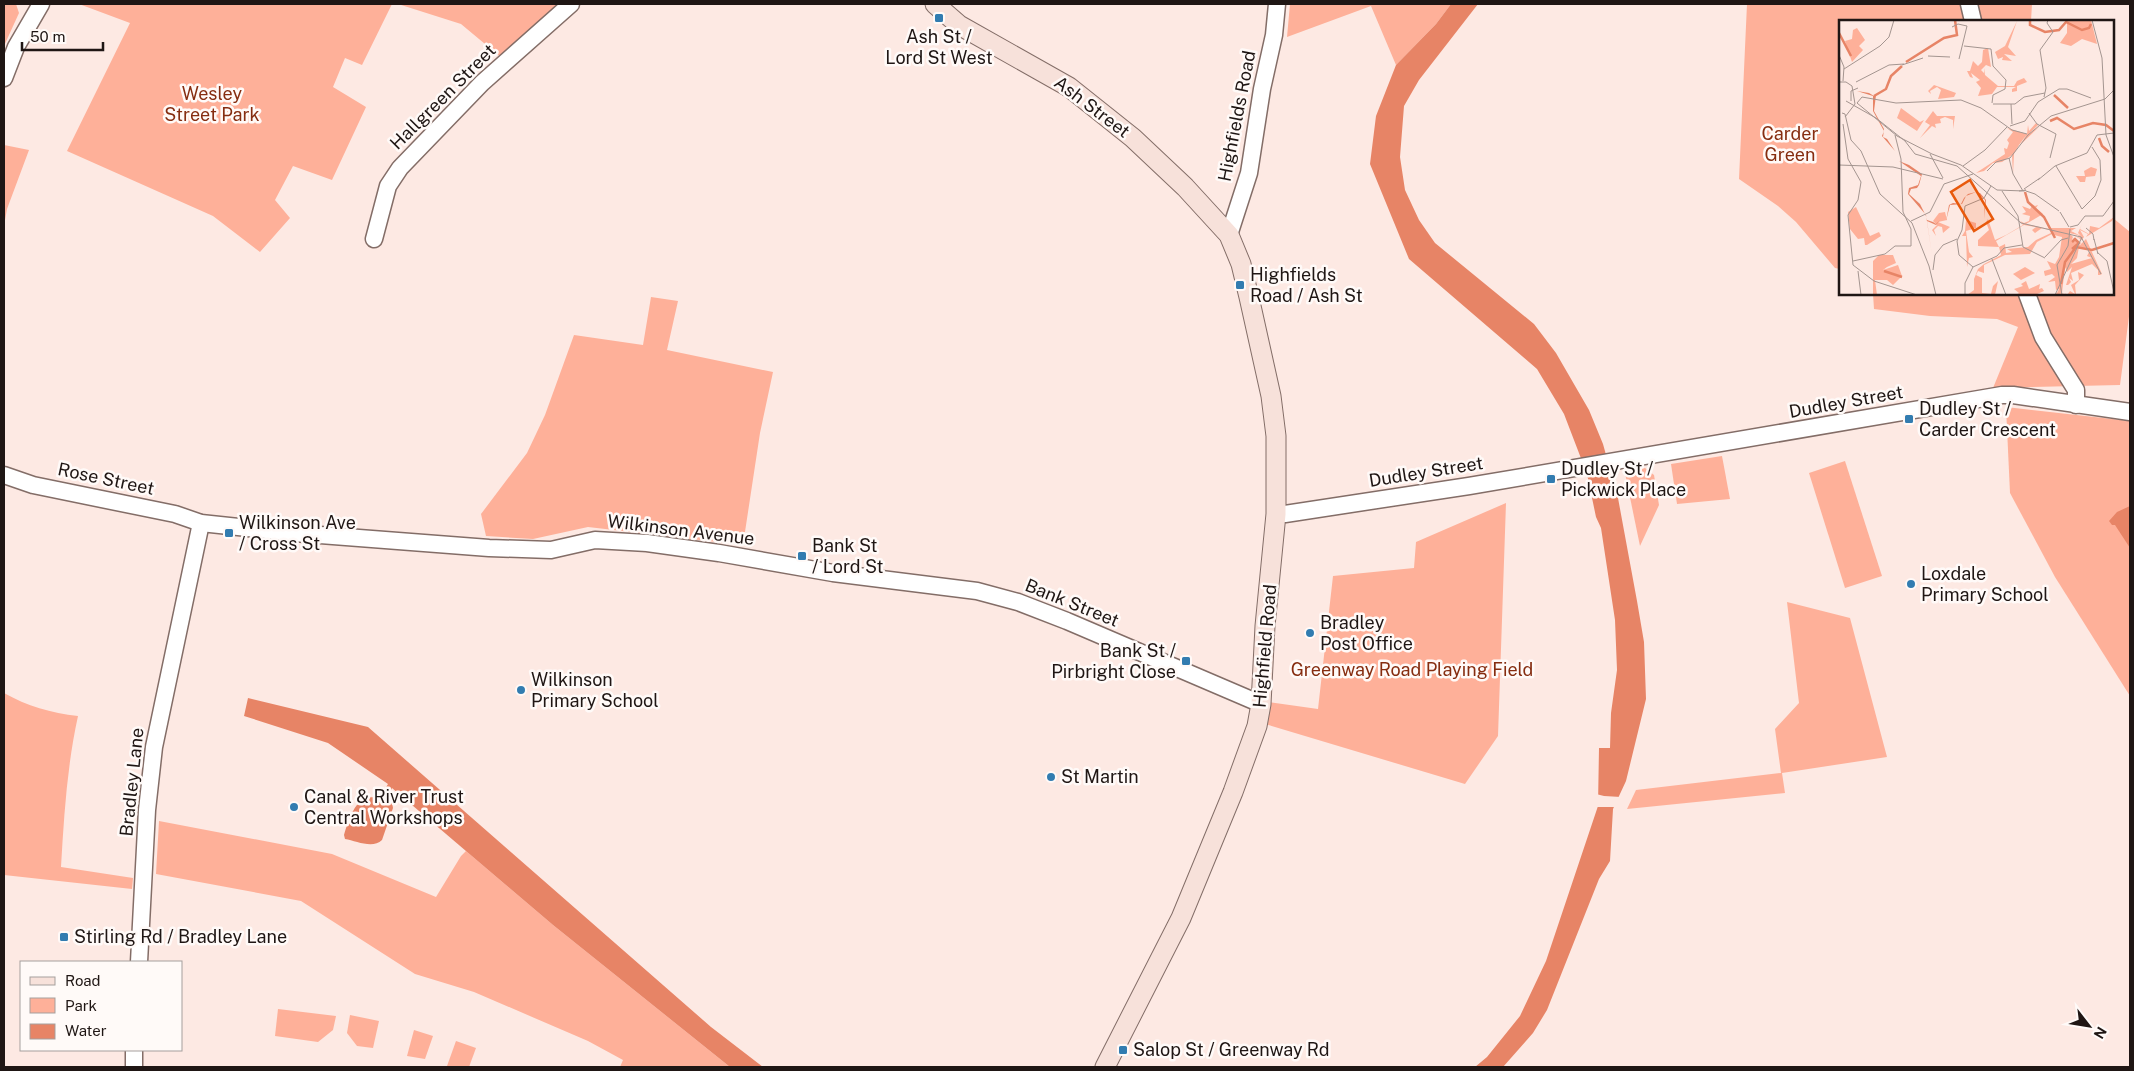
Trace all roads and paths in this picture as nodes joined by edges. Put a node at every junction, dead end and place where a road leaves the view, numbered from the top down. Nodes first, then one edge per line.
1 (41, 4) edge
2 (571, 4) edge
3 (935, 4) edge
4 (1277, 4) edge
5 (1969, 4) edge
6 (1973, 20) edge
7 (4, 78) edge
8 (1229, 235) junction
9 (374, 239) dead end
10 (2027, 295) edge
11 (2076, 405) junction
12 (2130, 412) edge
13 (4, 475) edge
14 (1276, 514) junction
15 (201, 523) junction
16 (977, 591) joint
17 (1261, 704) junction
18 (139, 961) edge
19 (134, 1051) edge
20 (134, 1067) edge
21 (1105, 1067) edge

1 - 7 street
2 - 9 street, Hallgreen Street
3 - 8 main road, Ash Street
4 - 8 street, Highfields Road
5 - 6 street
8 - 14 main road, Highfield Road
10 - 11 street
11 - 12 street, Dudley Street
11 - 14 street, Dudley Street
13 - 15 street, Rose Street
14 - 17 main road, Highfield Road
15 - 16 street, Wilkinson Avenue
15 - 18 street, Bradley Lane
16 - 17 street, Bank Street
17 - 21 main road, Highfield Road
19 - 20 street

